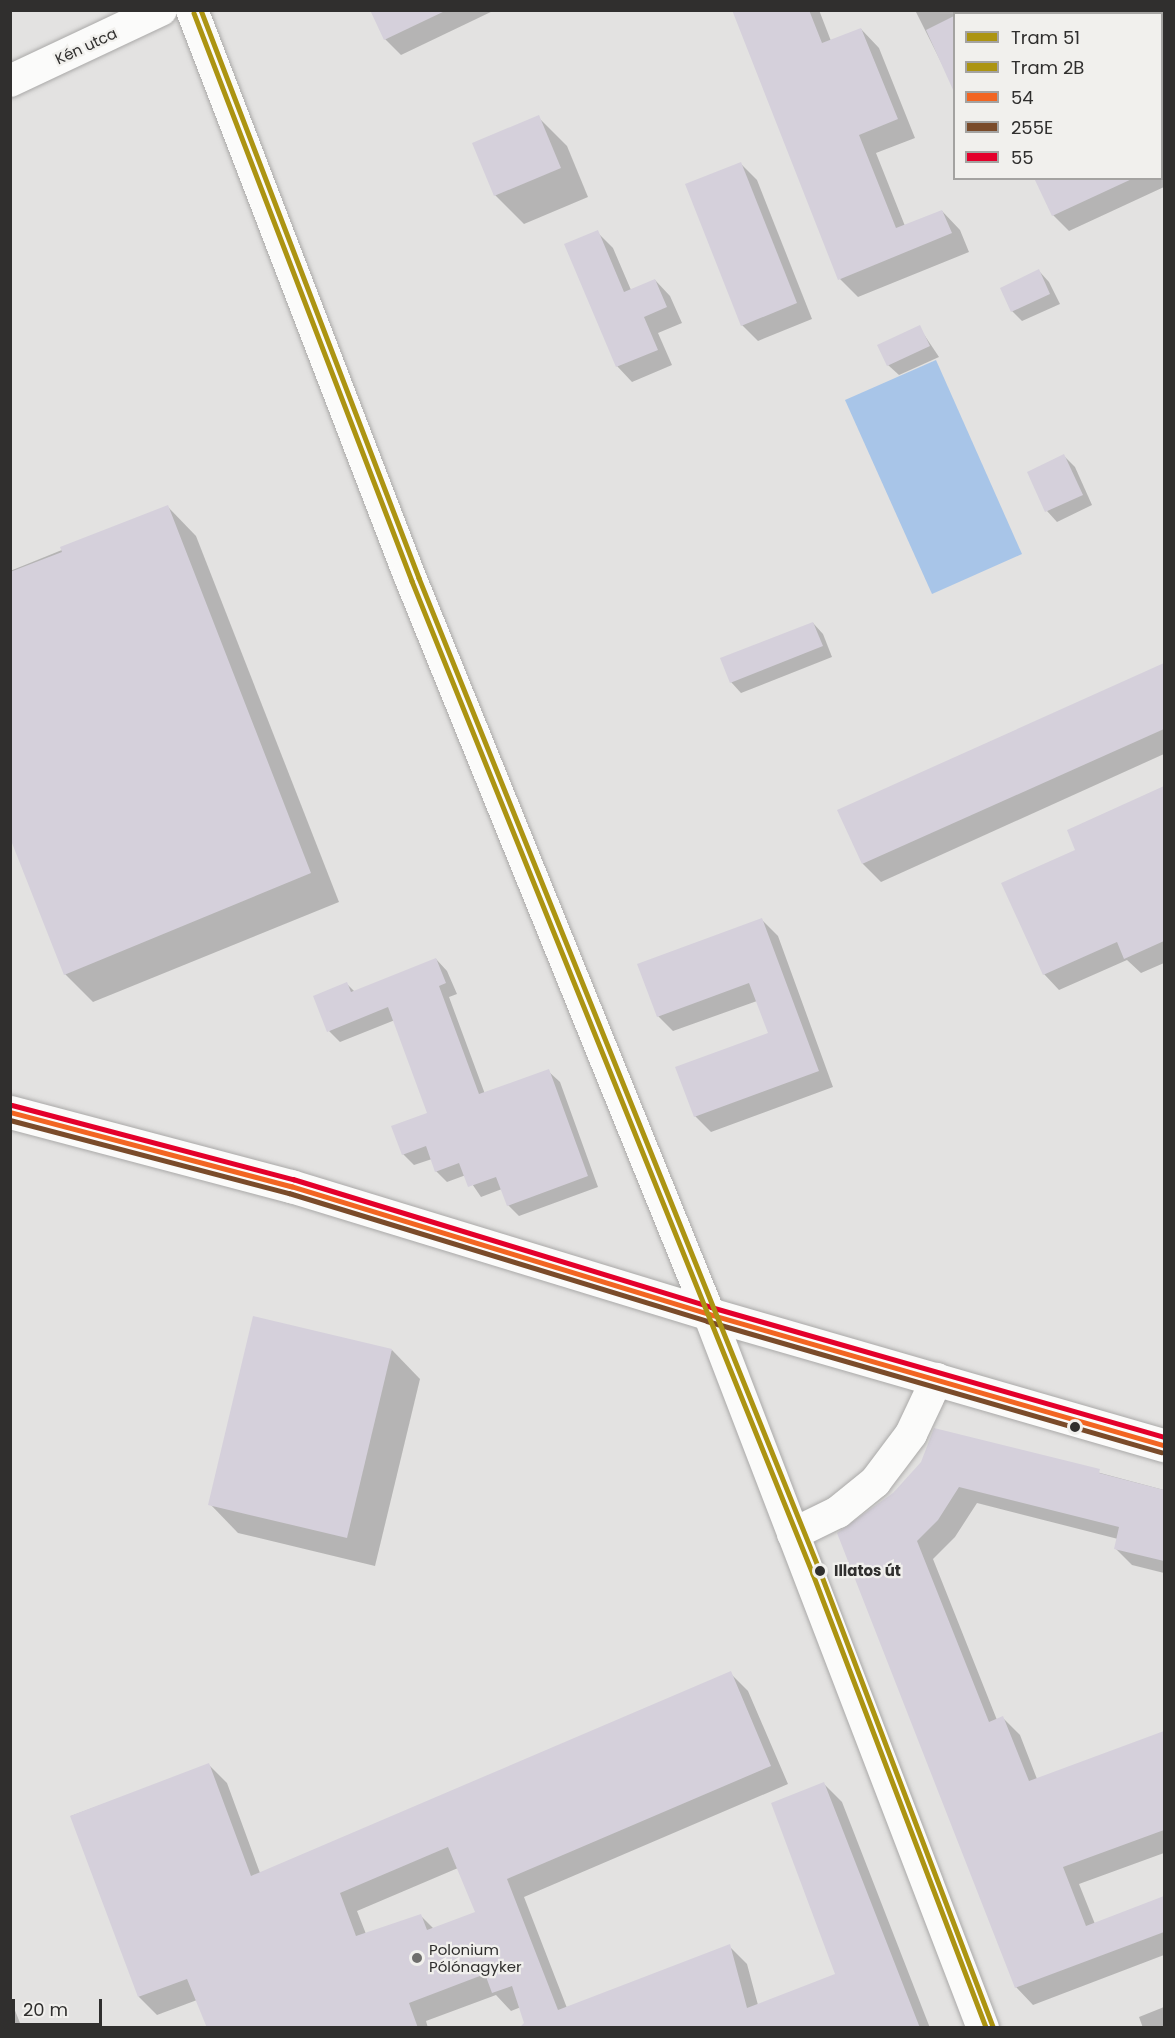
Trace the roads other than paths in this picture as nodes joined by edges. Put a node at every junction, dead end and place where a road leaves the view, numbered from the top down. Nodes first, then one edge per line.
1 (161, 10) edge
2 (192, 10) edge
3 (10, 81) edge
4 (10, 1112) edge
5 (709, 1314) junction
6 (937, 1379) junction
7 (1164, 1445) edge
8 (793, 1534) junction
9 (983, 2028) edge

1 - 3 street, Kén utca
2 - 5 street
4 - 5 street
5 - 6 street
5 - 8 street
6 - 7 street
6 - 8 street
8 - 9 street

